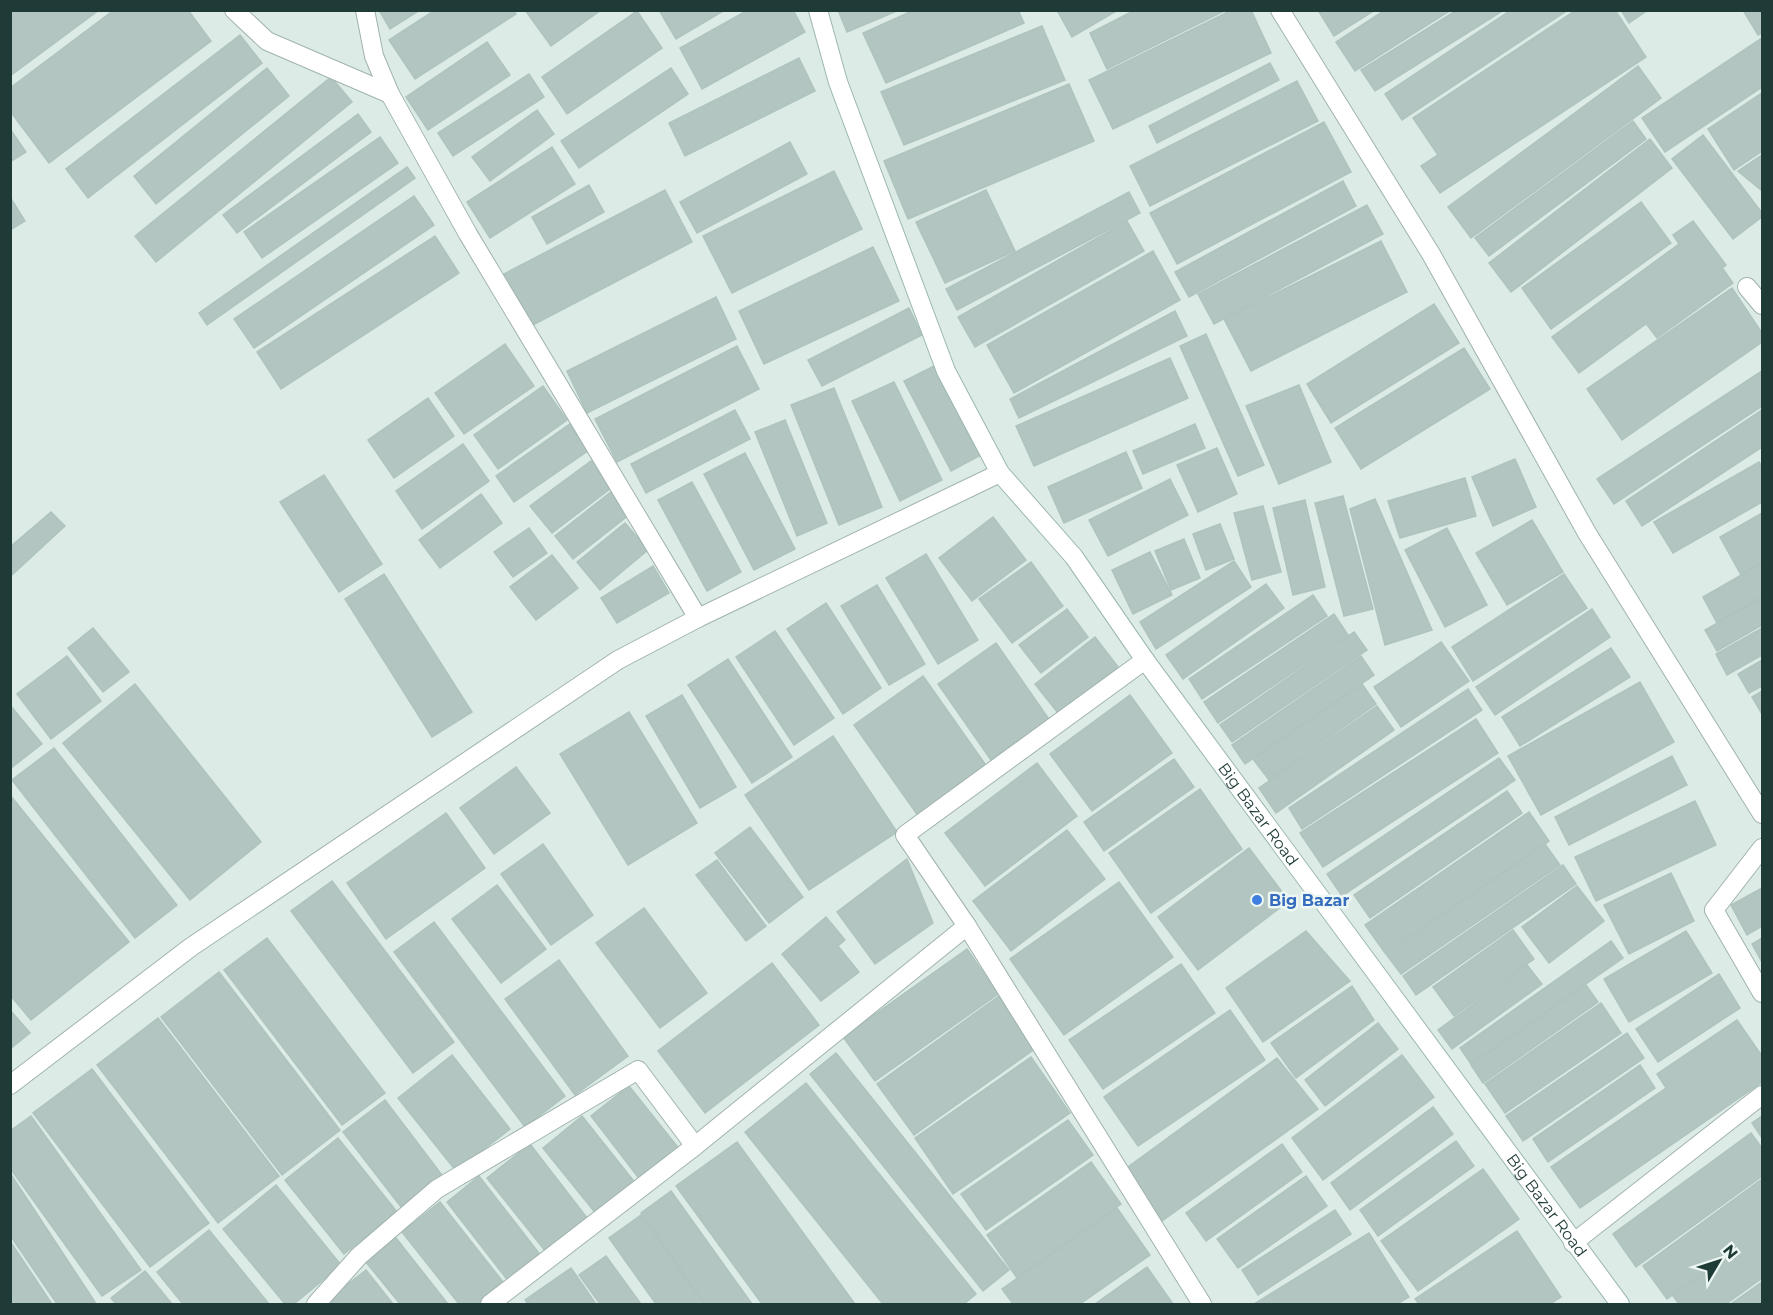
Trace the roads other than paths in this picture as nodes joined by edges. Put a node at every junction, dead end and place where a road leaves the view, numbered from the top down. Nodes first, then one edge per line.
1 (234, 10) edge
2 (365, 10) edge
3 (818, 10) edge
4 (1280, 10) edge
5 (390, 94) junction
6 (1747, 287) dead end
7 (1762, 305) edge
8 (999, 472) junction
9 (698, 618) junction
10 (1144, 660) junction
11 (1762, 814) edge
12 (1762, 848) edge
13 (967, 927) junction
14 (1762, 993) edge
15 (10, 1085) edge
16 (1762, 1095) edge
17 (695, 1146) junction
18 (1573, 1243) junction
19 (316, 1305) edge
20 (490, 1305) edge
21 (1202, 1305) edge
22 (1620, 1305) edge

1 - 5 street
2 - 5 street
3 - 8 street, Big Bazar Road
4 - 11 street
5 - 9 street
6 - 7 street
8 - 9 street
8 - 10 street, Big Bazar Road
9 - 15 street
10 - 13 street
10 - 18 street, Big Bazar Road
12 - 14 street
13 - 17 street
13 - 21 street
16 - 18 street
17 - 19 street
17 - 20 street
18 - 22 street, Big Bazar Road

